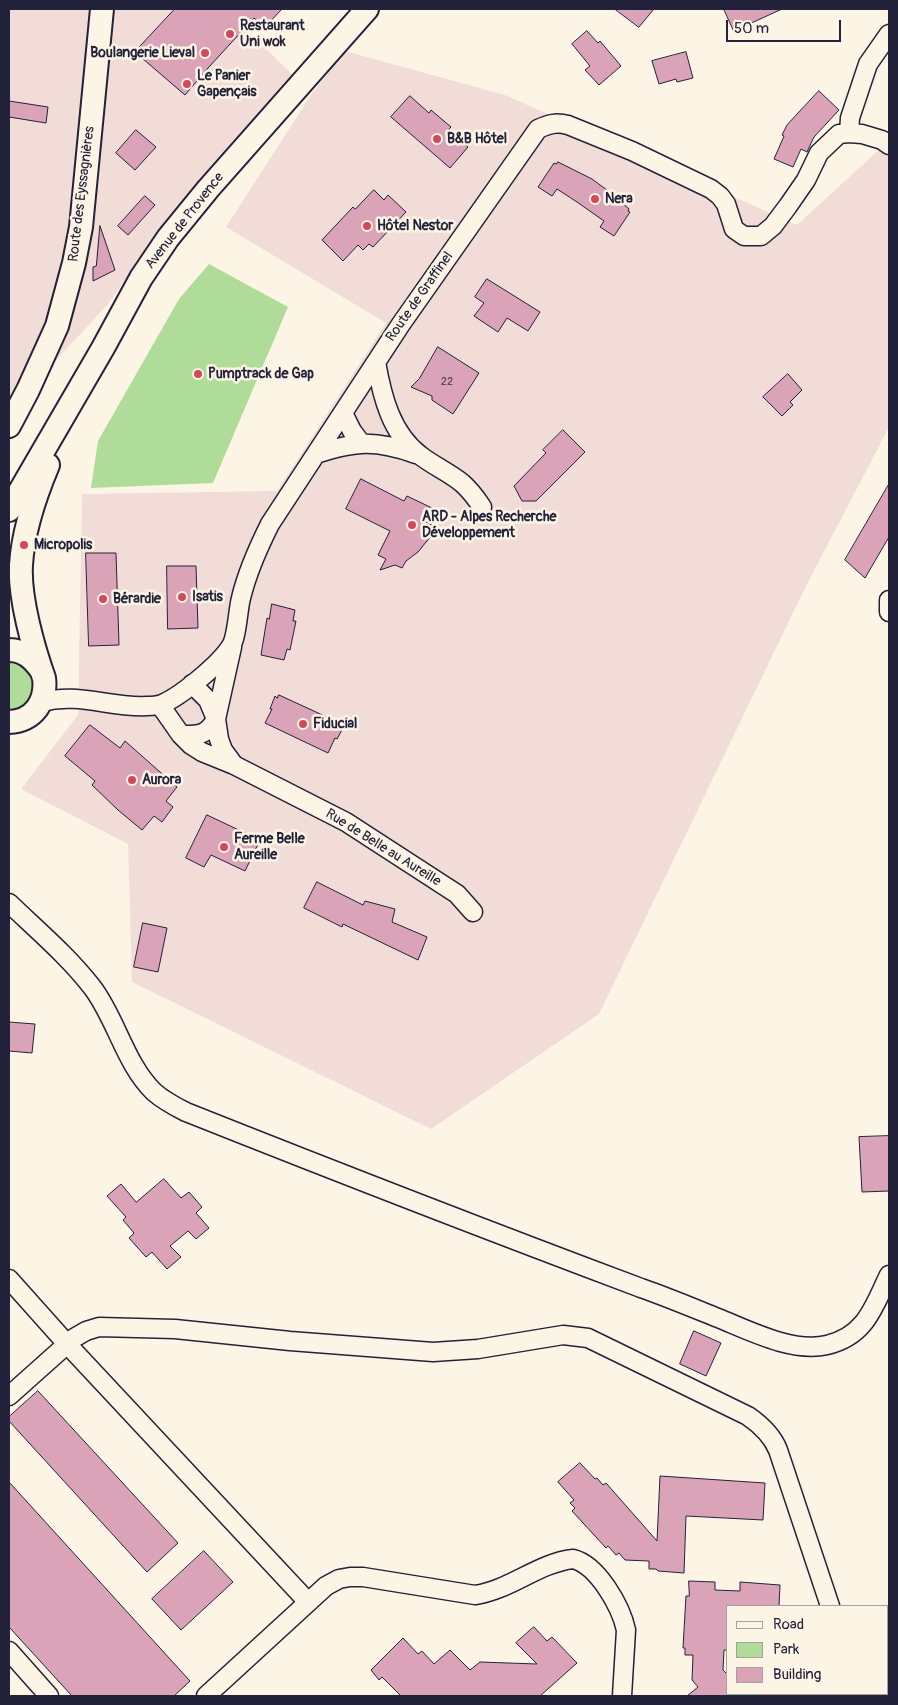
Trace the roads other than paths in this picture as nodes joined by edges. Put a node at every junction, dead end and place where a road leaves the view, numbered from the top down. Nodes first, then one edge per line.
1 (102, 9) edge
2 (367, 9) edge
3 (889, 34) edge
4 (849, 133) junction
5 (889, 145) edge
6 (103, 348) junction
7 (376, 362) junction
8 (357, 391) junction
9 (388, 411) junction
10 (343, 413) junction
11 (9, 426) edge
12 (367, 444) junction
13 (316, 454) junction
14 (419, 455) junction
15 (482, 507) dead end
16 (9, 510) edge
17 (889, 600) edge
18 (889, 612) edge
19 (232, 645) junction
20 (9, 650) edge
21 (43, 674) junction
22 (192, 684) junction
23 (92, 700) junction
24 (41, 702) junction
25 (160, 705) junction
26 (216, 720) junction
27 (14, 726) edge
28 (181, 735) junction
29 (234, 765) junction
30 (9, 903) edge
31 (473, 912) dead end
32 (889, 1274) edge
33 (9, 1279) edge
34 (67, 1344) junction
35 (9, 1396) edge
36 (308, 1602) junction
37 (830, 1605) edge
38 (9, 1651) edge
39 (49, 1696) edge
40 (206, 1696) edge
41 (622, 1696) edge

1 - 11 main road, Route des Eyssagnières
2 - 6 main road, Avenue de Provence
3 - 4 street
4 - 5 street
4 - 7 street, Route de Graffinel
6 - 16 main road, Avenue de Provence
6 - 21 main road
7 - 8 street, Route de Graffinel
7 - 9 street
8 - 9 street
8 - 10 street, Route de Graffinel
9 - 12 street
9 - 14 street
10 - 12 street
10 - 13 street, Route de Graffinel
12 - 13 street
12 - 14 street
13 - 19 street, Route de Graffinel
14 - 15 street
17 - 18 street
19 - 22 street
19 - 26 street
20 - 21 main road
21 - 23 street
21 - 24 main road
22 - 25 street
22 - 26 street
23 - 24 street
23 - 25 street
24 - 27 main road
25 - 28 street, Rue de Belle au Aureille
26 - 28 street
26 - 29 street
28 - 29 street, Rue de Belle au Aureille
29 - 31 street, Rue de Belle au Aureille
30 - 32 street
33 - 34 street
34 - 35 street
34 - 36 street
34 - 37 street
36 - 40 street
36 - 41 street
38 - 39 street

